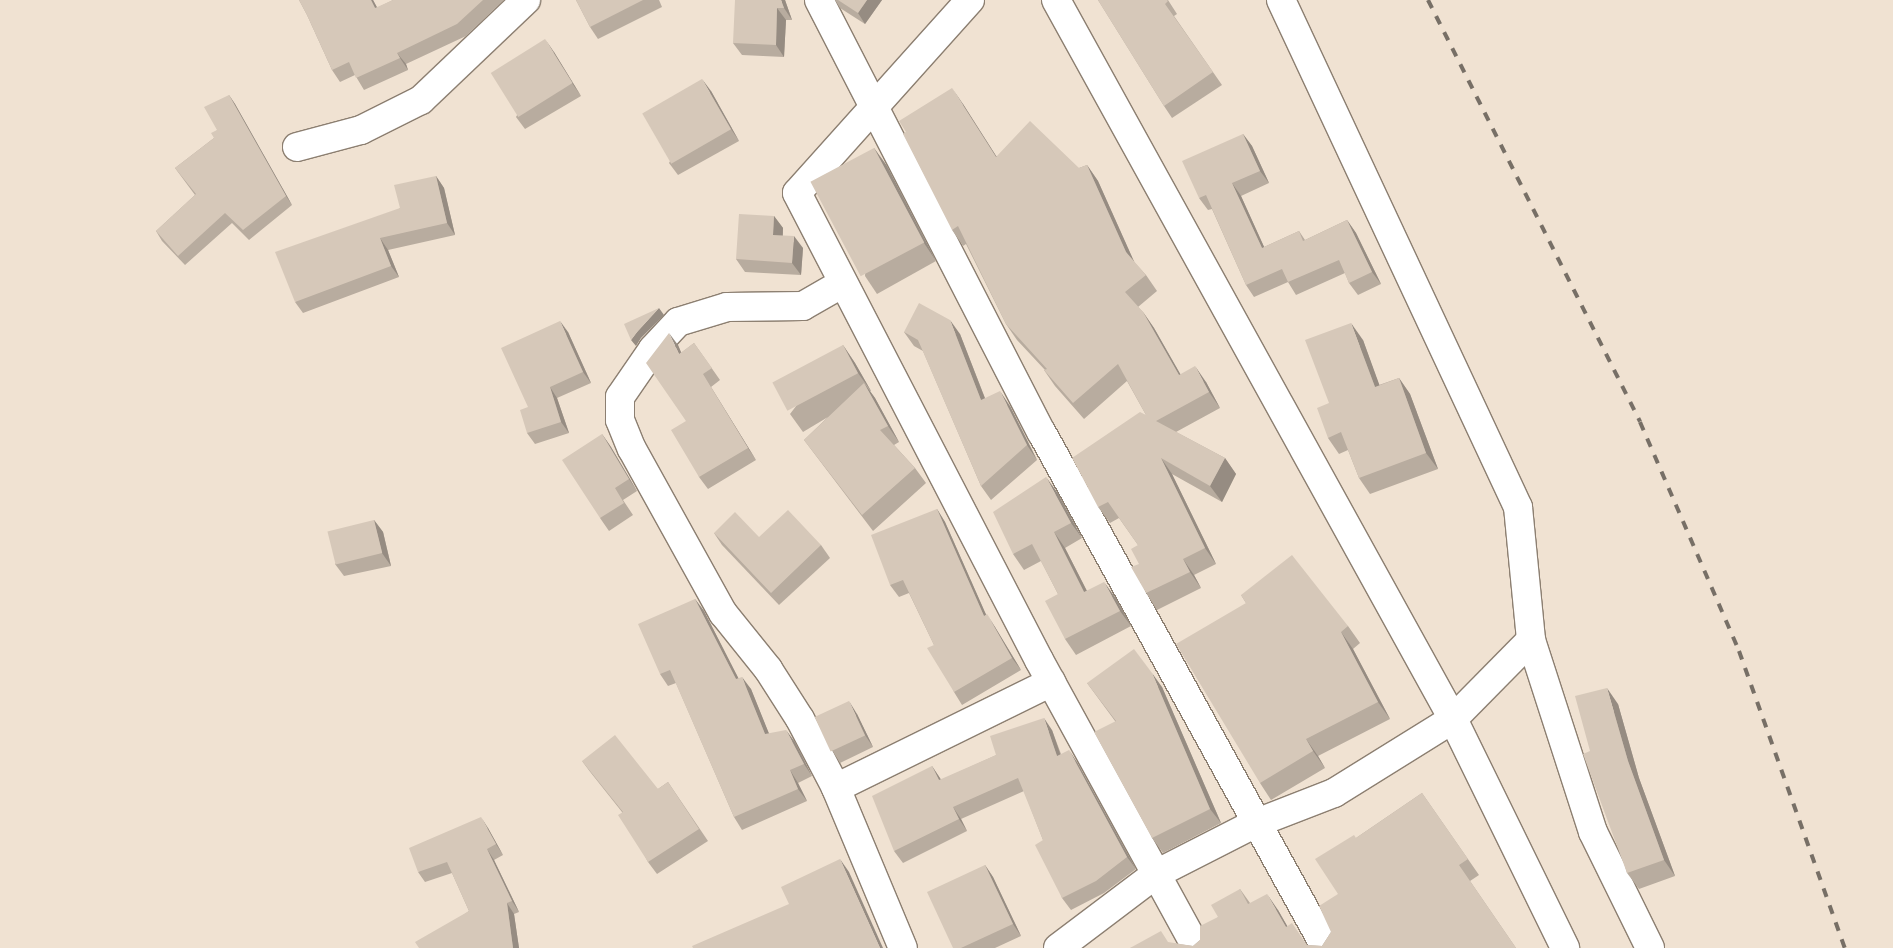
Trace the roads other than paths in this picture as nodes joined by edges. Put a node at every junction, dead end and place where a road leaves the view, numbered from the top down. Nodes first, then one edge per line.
1 (526, 0) edge
2 (819, 0) edge
3 (970, 0) edge
4 (1056, 0) edge
5 (1281, 0) edge
6 (873, 112) junction
7 (296, 146) dead end
8 (843, 283) junction
9 (1532, 640) junction
10 (1051, 682) junction
11 (1453, 719) junction
12 (836, 788) junction
13 (1254, 824) junction
14 (1156, 874) junction
15 (1061, 947) edge
16 (1561, 947) edge
17 (903, 948) edge
18 (1197, 948) edge
19 (1326, 948) edge
20 (1650, 948) edge

1 - 7 street
2 - 6 street
3 - 6 street
4 - 11 street
5 - 9 street
6 - 8 street
6 - 13 street
8 - 10 street
8 - 12 street
9 - 11 street
9 - 20 street
10 - 12 street
10 - 14 street
11 - 13 street
11 - 16 street
12 - 17 street
13 - 14 street
13 - 19 street
14 - 15 street
14 - 18 street

